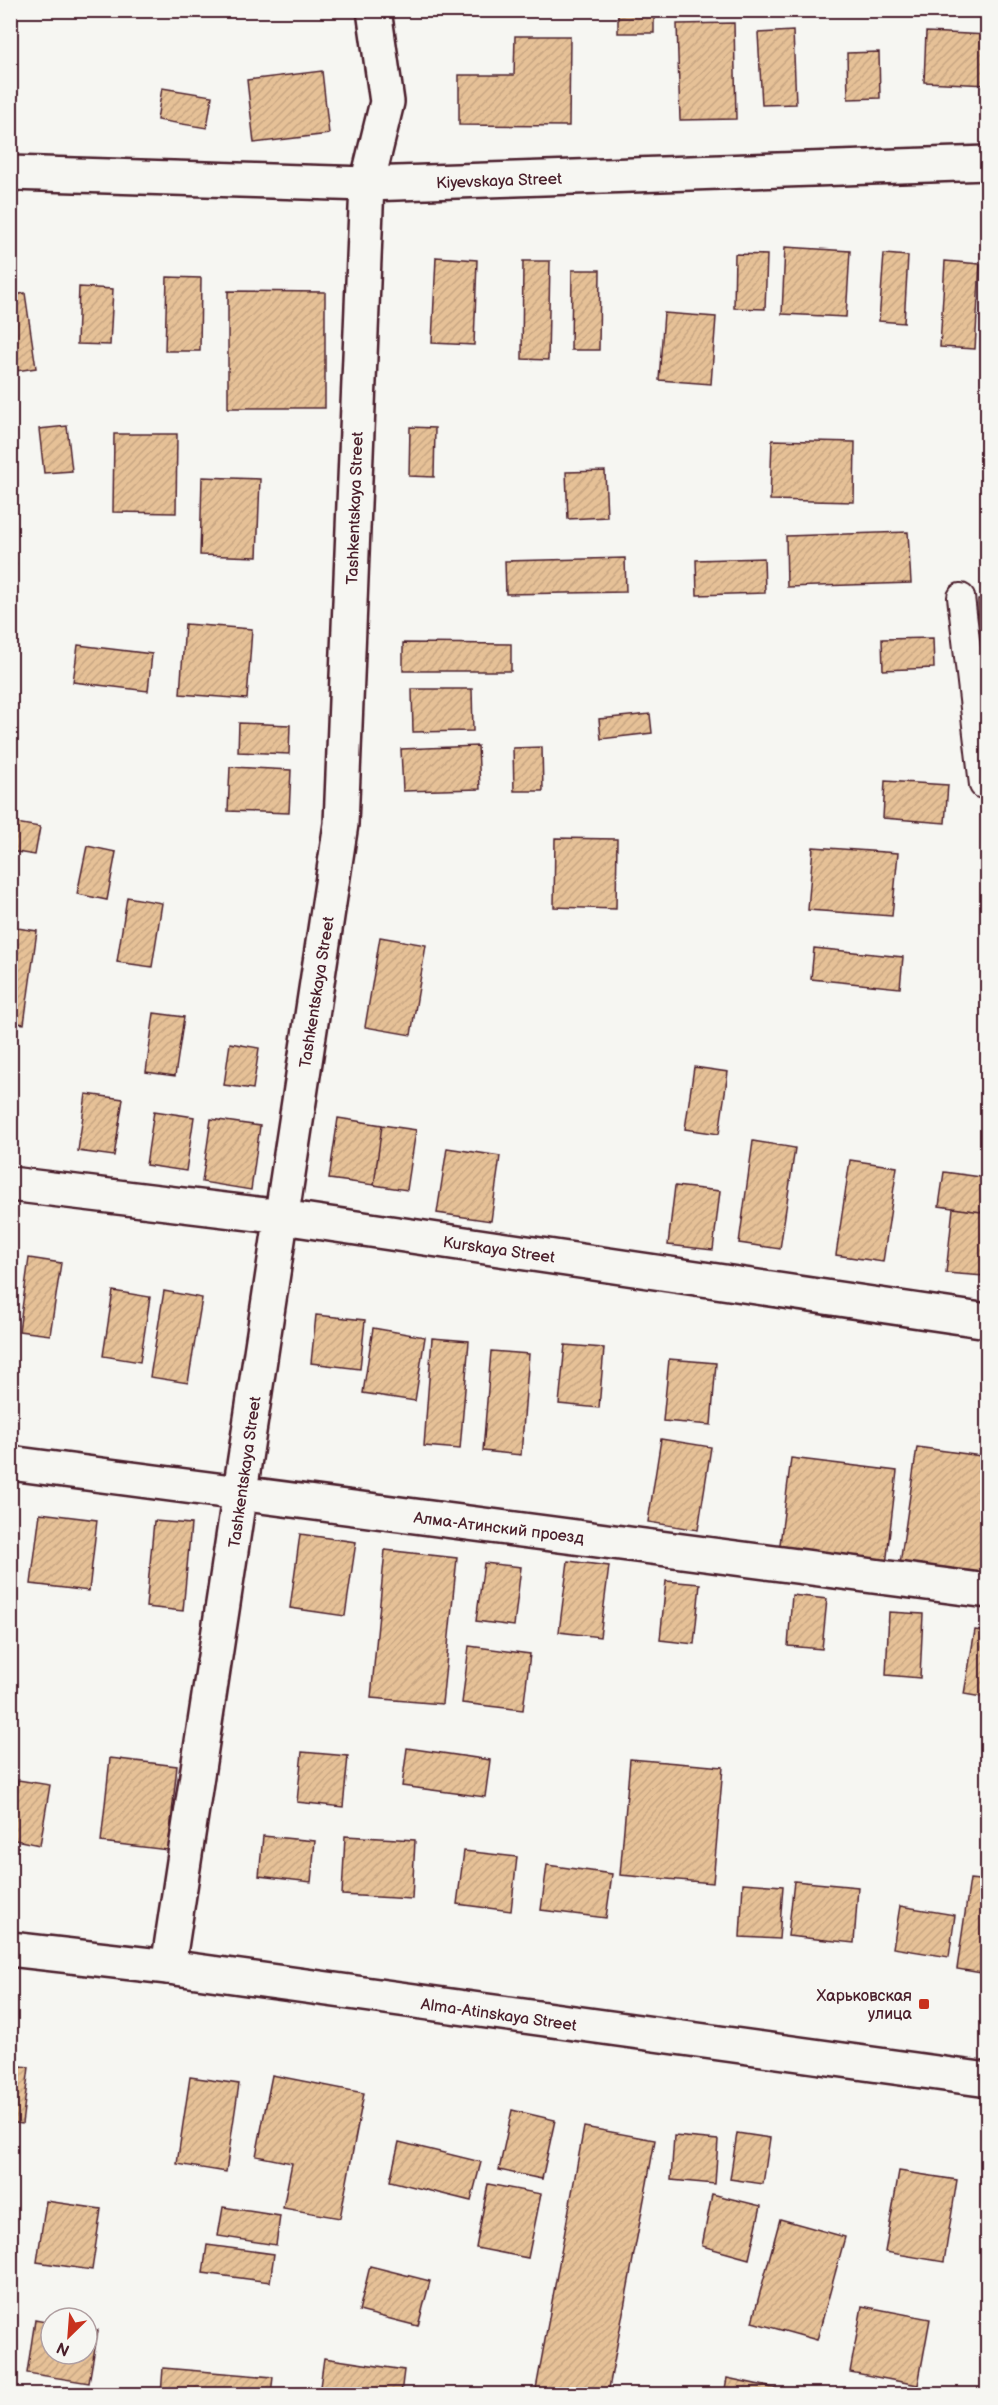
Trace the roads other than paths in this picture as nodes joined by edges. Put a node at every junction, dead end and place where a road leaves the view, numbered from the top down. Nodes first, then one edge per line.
1 (374, 10) edge
2 (987, 163) edge
3 (10, 173) edge
4 (367, 184) junction
5 (961, 597) dead end
6 (987, 784) edge
7 (10, 1184) edge
8 (282, 1217) junction
9 (987, 1321) edge
10 (10, 1463) edge
11 (242, 1493) junction
12 (987, 1591) edge
13 (10, 1949) edge
14 (168, 1967) junction
15 (987, 2080) edge

1 - 4 street, Tashkentskaya Street
2 - 4 street, Kiyevskaya Street
3 - 4 street, Kiyevskaya Street
4 - 8 street, Tashkentskaya Street
5 - 6 lane
7 - 8 street, Kurskaya Street
8 - 9 street, Kurskaya Street
8 - 11 street, Tashkentskaya Street
10 - 11 street, Алма-Атинский проезд
11 - 12 street, Алма-Атинский проезд
11 - 14 street, Tashkentskaya Street
13 - 14 street, Alma-Atinskaya Street
14 - 15 street, Alma-Atinskaya Street

